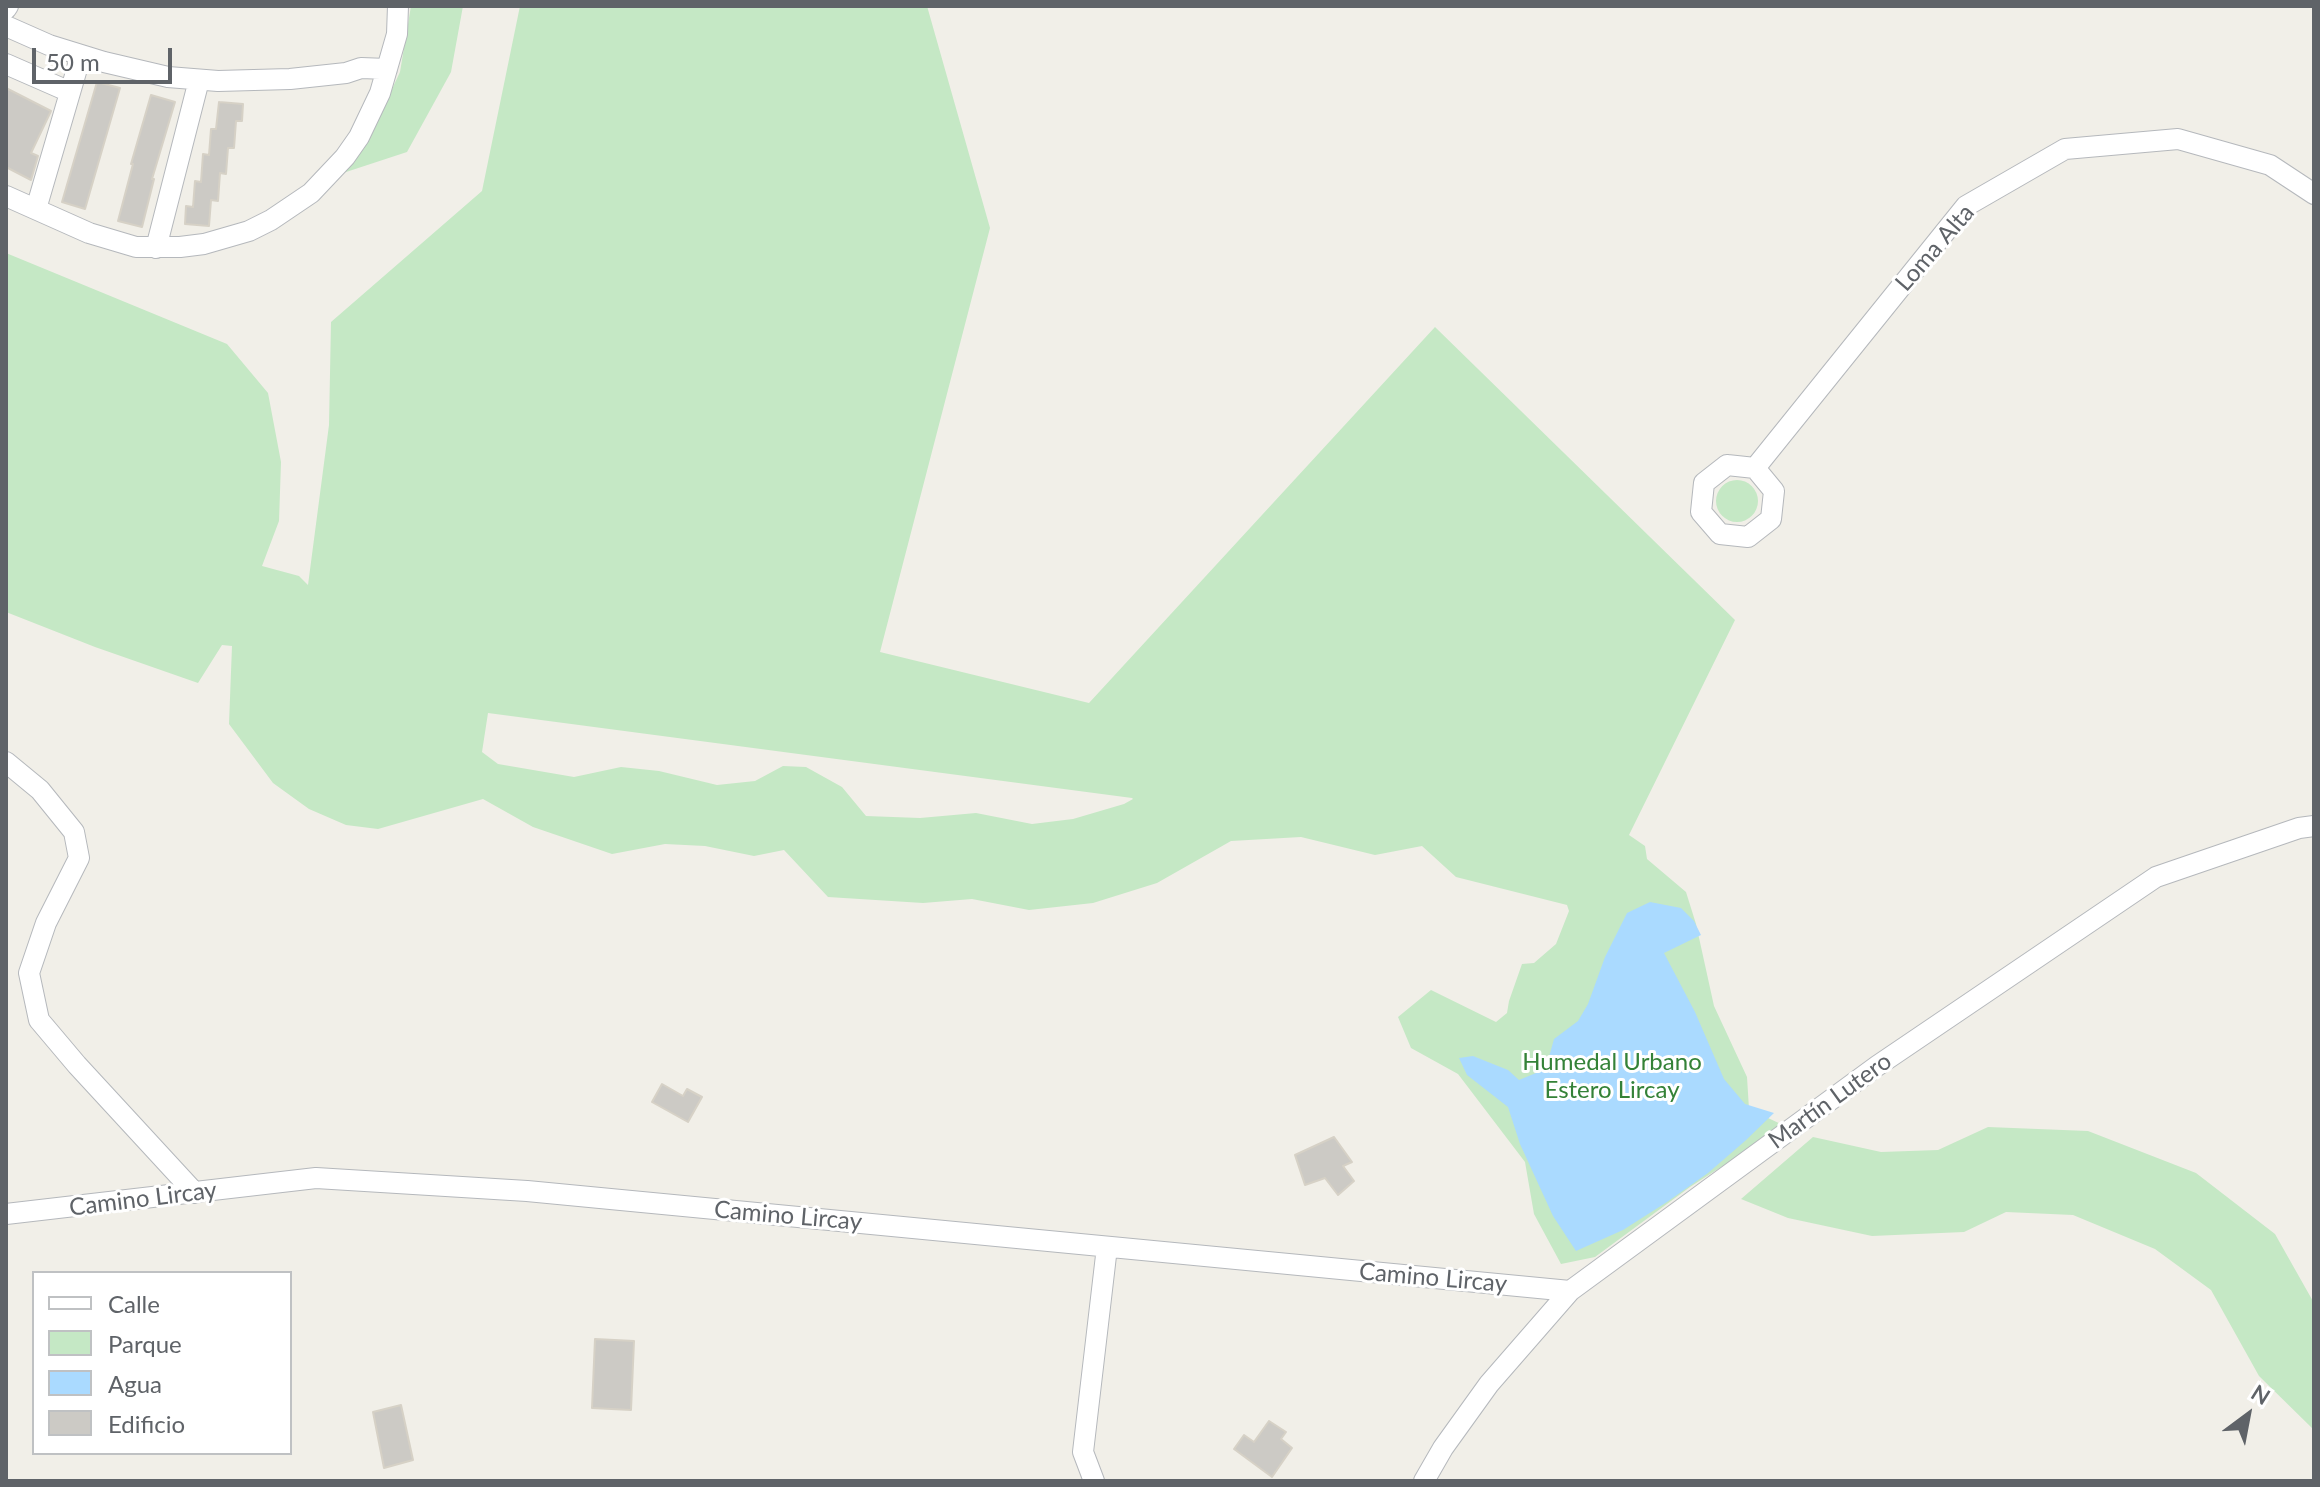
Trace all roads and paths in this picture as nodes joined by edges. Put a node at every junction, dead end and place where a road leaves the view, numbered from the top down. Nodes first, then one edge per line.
1 (398, 6) edge
2 (6, 26) edge
3 (81, 55) junction
4 (6, 64) edge
5 (387, 69) junction
6 (199, 80) junction
7 (70, 92) junction
8 (2314, 194) edge
9 (6, 196) edge
10 (36, 209) junction
11 (156, 248) junction
12 (1755, 468) dead end
13 (6, 762) edge
14 (2314, 826) edge
15 (195, 1193) junction
16 (6, 1214) edge
17 (1107, 1247) junction
18 (1570, 1291) junction
19 (1094, 1481) edge
20 (1424, 1481) edge

1 - 5 street
2 - 3 street
3 - 6 street
3 - 7 street
4 - 7 street
5 - 6 street
5 - 11 street
6 - 11 street
7 - 10 street
8 - 12 street, Loma Alta
9 - 10 street
10 - 11 street
13 - 15 street
14 - 18 street, Martín Lutero
15 - 16 street, Camino Lircay
15 - 17 street, Camino Lircay
17 - 18 street, Camino Lircay
17 - 19 street
18 - 20 street, Martín Lutero

